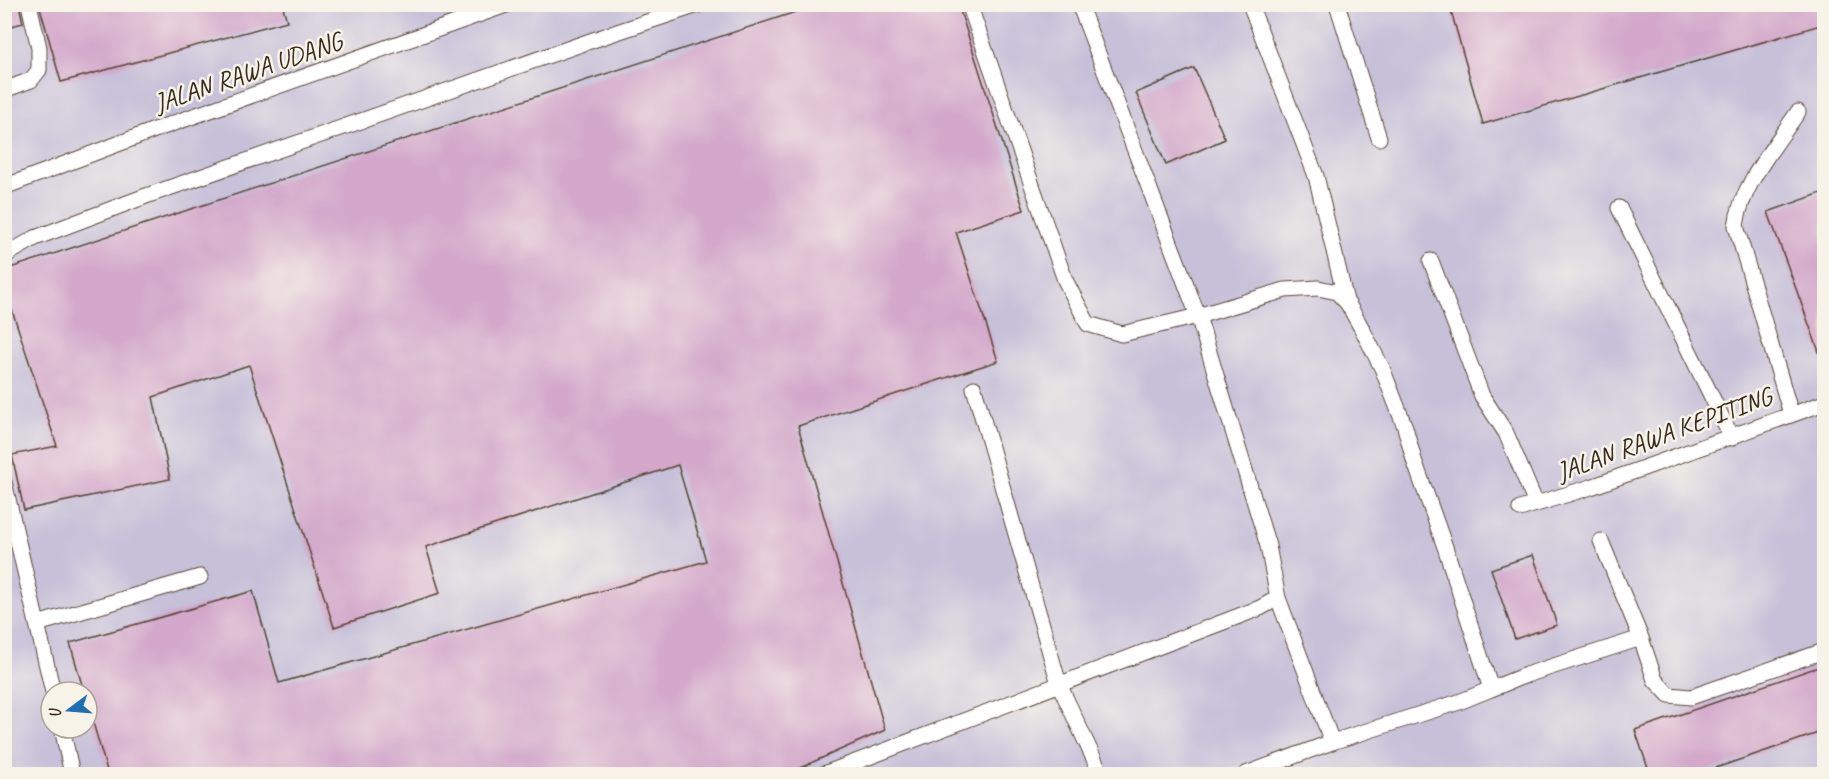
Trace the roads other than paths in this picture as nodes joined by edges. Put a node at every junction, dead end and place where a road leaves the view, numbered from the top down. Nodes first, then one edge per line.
1 (29, 4) edge
2 (508, 4) edge
3 (701, 4) edge
4 (969, 4) edge
5 (1078, 4) edge
6 (1250, 4) edge
7 (1337, 4) edge
8 (4, 90) edge
9 (1798, 112) dead end
10 (1379, 138) dead end
11 (4, 187) edge
12 (1619, 208) dead end
13 (4, 256) edge
14 (1431, 261) dead end
15 (1347, 303) junction
16 (1198, 316) junction
17 (974, 388) dead end
18 (1824, 403) edge
19 (1791, 414) junction
20 (1732, 438) junction
21 (4, 482) edge
22 (1536, 504) junction
23 (1520, 509) dead end
24 (1601, 541) dead end
25 (200, 577) dead end
26 (1278, 598) junction
27 (38, 624) junction
28 (1641, 638) junction
29 (1824, 651) edge
30 (50, 680) edge
31 (1059, 684) junction
32 (1491, 689) junction
33 (65, 740) edge
34 (1332, 742) junction
35 (72, 774) edge
36 (824, 774) edge
37 (1101, 774) edge
38 (1246, 774) edge

1 - 8 lane
2 - 11 lane, JALAN RAWA UDANG
3 - 13 lane
4 - 16 lane
5 - 16 lane
6 - 15 lane
7 - 10 lane
9 - 19 lane
12 - 20 lane
14 - 22 lane
15 - 16 lane
15 - 32 lane
16 - 26 lane
17 - 31 lane
18 - 19 lane, JALAN RAWA KEPITING
19 - 20 lane, JALAN RAWA KEPITING
20 - 22 lane, JALAN RAWA KEPITING
21 - 27 lane
22 - 23 lane, JALAN RAWA KEPITING
24 - 28 lane
25 - 27 lane
26 - 31 lane
26 - 34 lane
27 - 30 lane
28 - 29 lane
28 - 32 lane
31 - 36 lane
31 - 37 lane
32 - 34 lane
33 - 35 lane
34 - 38 lane

